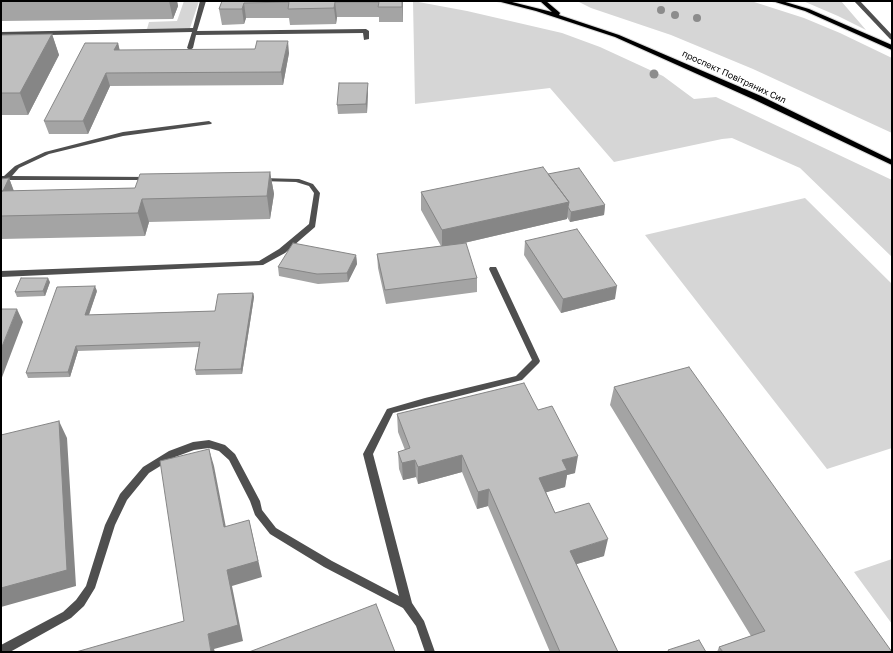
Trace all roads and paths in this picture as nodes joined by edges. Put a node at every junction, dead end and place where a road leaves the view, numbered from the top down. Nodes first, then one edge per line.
1 (203, 1) edge
2 (500, 1) edge
3 (543, 1) edge
4 (775, 1) edge
5 (857, 1) edge
6 (563, 17) junction
7 (194, 32) junction
8 (1, 34) edge
9 (892, 38) edge
10 (366, 39) dead end
11 (190, 48) edge
12 (892, 48) edge
13 (209, 122) dead end
14 (892, 163) edge
15 (4, 178) edge
16 (156, 179) edge
17 (250, 180) edge
18 (494, 269) dead end
19 (1, 274) edge
20 (406, 605) junction
21 (1, 651) edge
22 (430, 652) edge

1 - 7 street
2 - 6 main road, проспект Повітряних Сил
3 - 6 main road, проспект Повітряних Сил
4 - 12 main road
5 - 9 street
6 - 14 main road, проспект Повітряних Сил
7 - 8 street
7 - 10 street
7 - 11 street
13 - 15 street
15 - 16 street
17 - 19 street
18 - 20 street
20 - 21 street
20 - 22 street

